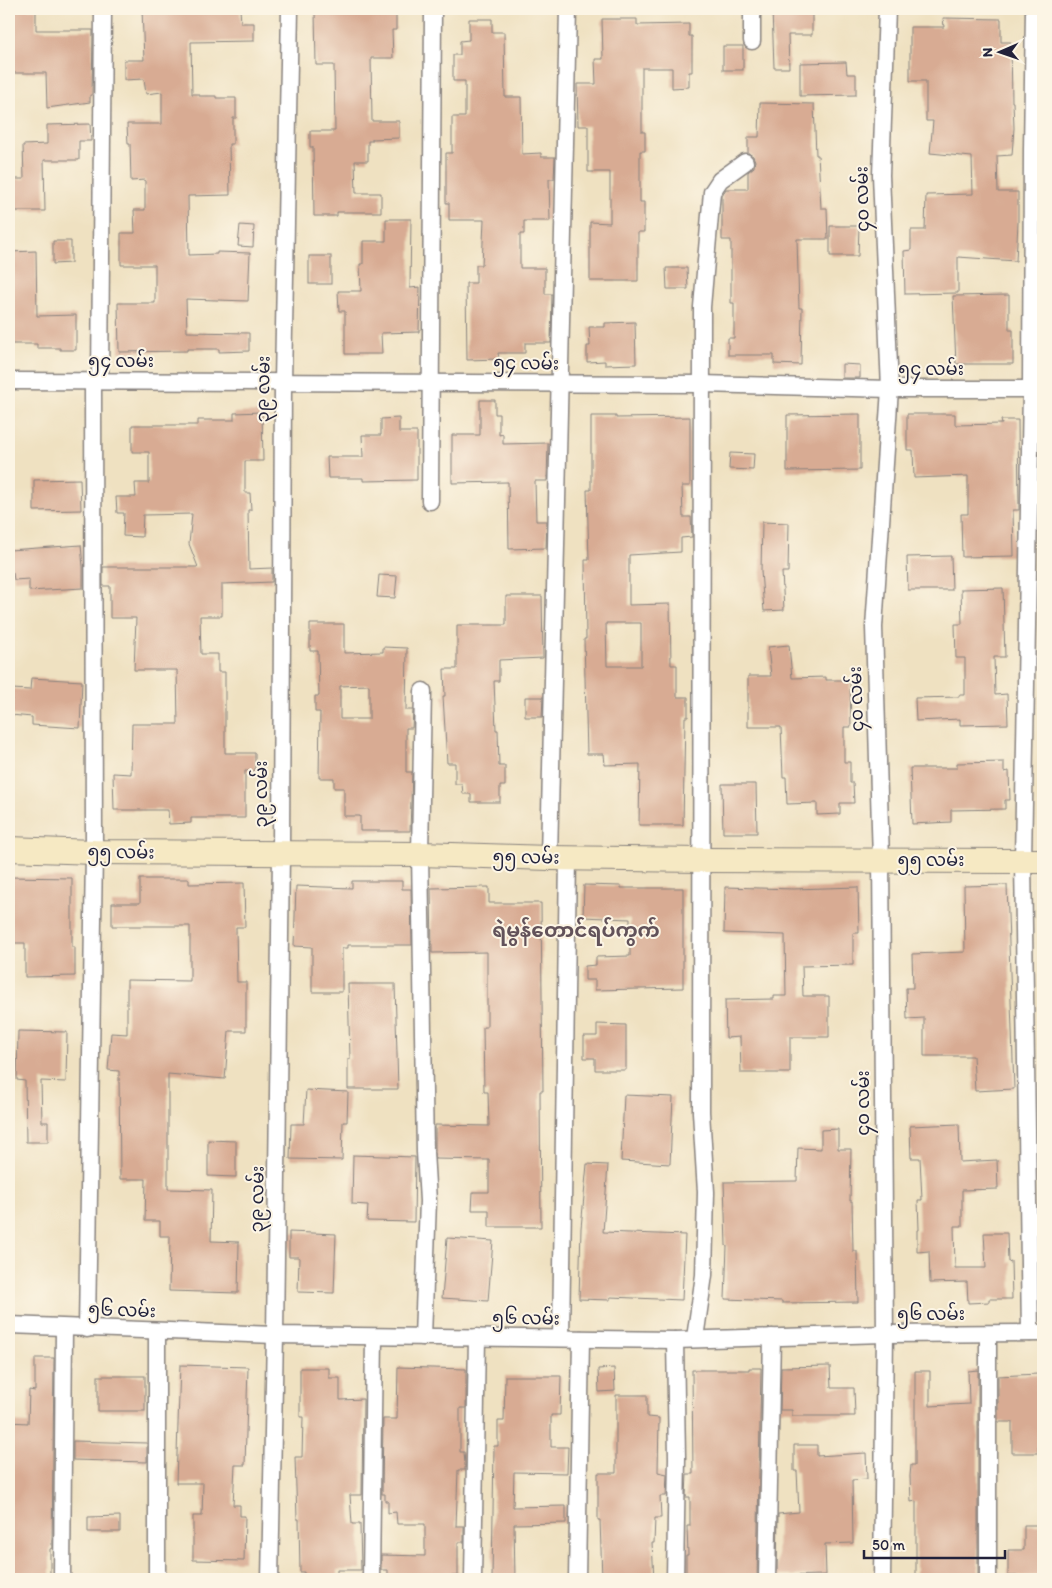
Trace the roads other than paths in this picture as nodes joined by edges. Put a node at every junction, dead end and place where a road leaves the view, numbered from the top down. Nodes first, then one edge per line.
1 (103, 9) edge
2 (290, 9) edge
3 (433, 9) edge
4 (568, 9) edge
5 (752, 9) edge
6 (887, 9) edge
7 (1034, 9) edge
8 (752, 41) dead end
9 (745, 162) dead end
10 (9, 381) edge
11 (97, 381) junction
12 (283, 382) junction
13 (431, 382) junction
14 (560, 384) junction
15 (701, 384) junction
16 (890, 389) junction
17 (1037, 389) edge
18 (430, 501) dead end
19 (423, 691) dead end
20 (9, 850) edge
21 (94, 852) junction
22 (281, 854) junction
23 (420, 854) junction
24 (559, 858) junction
25 (702, 860) junction
26 (881, 860) junction
27 (1033, 861) edge
28 (9, 1325) edge
29 (64, 1328) junction
30 (87, 1329) junction
31 (157, 1331) junction
32 (1036, 1333) edge
33 (885, 1334) junction
34 (988, 1334) junction
35 (275, 1335) junction
36 (374, 1337) junction
37 (423, 1337) junction
38 (477, 1337) junction
39 (561, 1338) junction
40 (695, 1338) junction
41 (772, 1338) junction
42 (581, 1339) junction
43 (675, 1340) junction
44 (62, 1579) edge
45 (157, 1579) edge
46 (270, 1579) edge
47 (371, 1579) edge
48 (473, 1579) edge
49 (577, 1579) edge
50 (674, 1579) edge
51 (768, 1579) edge
52 (882, 1579) edge
53 (988, 1579) edge

1 - 11 street
2 - 12 street, ၃၉ လမ်း
3 - 13 street
4 - 14 street
5 - 8 street
6 - 16 street, ၄၀ လမ်း
7 - 17 street
9 - 15 street
10 - 11 street, ၅၄ လမ်း
11 - 12 street, ၅၄ လမ်း
11 - 21 street
12 - 13 street, ၅၄ လမ်း
12 - 22 street, ၃၉ လမ်း
13 - 14 street, ၅၄ လမ်း
13 - 18 street
14 - 15 street, ၅၄ လမ်း
14 - 24 street
15 - 16 street, ၅၄ လမ်း
15 - 25 street
16 - 17 street, ၅၄ လမ်း
16 - 26 street, ၄၀ လမ်း
17 - 27 street
19 - 23 street
20 - 21 main road, ၅၅ လမ်း
21 - 22 main road, ၅၅ လမ်း
21 - 30 street
22 - 23 main road, ၅၅ လမ်း
22 - 35 street, ၃၉ လမ်း
23 - 24 main road, ၅၅ လမ်း
23 - 37 street
24 - 25 main road, ၅၅ လမ်း
24 - 39 street
25 - 26 main road, ၅၅ လမ်း
25 - 40 street
26 - 27 main road, ၅၅ လမ်း
26 - 33 street, ၄၀ လမ်း
27 - 32 street
28 - 29 street, ၅၆ လမ်း
29 - 30 street, ၅၆ လမ်း
29 - 44 street
30 - 31 street, ၅၆ လမ်း
31 - 35 street, ၅၆ လမ်း
31 - 45 street
32 - 34 street, ၅၆ လမ်း
33 - 34 street, ၅၆ လမ်း
33 - 41 street, ၅၆ လမ်း
33 - 52 street, ၄၀ လမ်း
34 - 53 street
35 - 36 street, ၅၆ လမ်း
35 - 46 street, ၃၉ လမ်း
36 - 37 street, ၅၆ လမ်း
36 - 47 street
37 - 38 street, ၅၆ လမ်း
38 - 39 street, ၅၆ လမ်း
38 - 48 street
39 - 42 street, ၅၆ လမ်း
40 - 41 street, ၅၆ လမ်း
40 - 43 street, ၅၆ လမ်း
41 - 51 street
42 - 43 street, ၅၆ လမ်း
42 - 49 street
43 - 50 street

